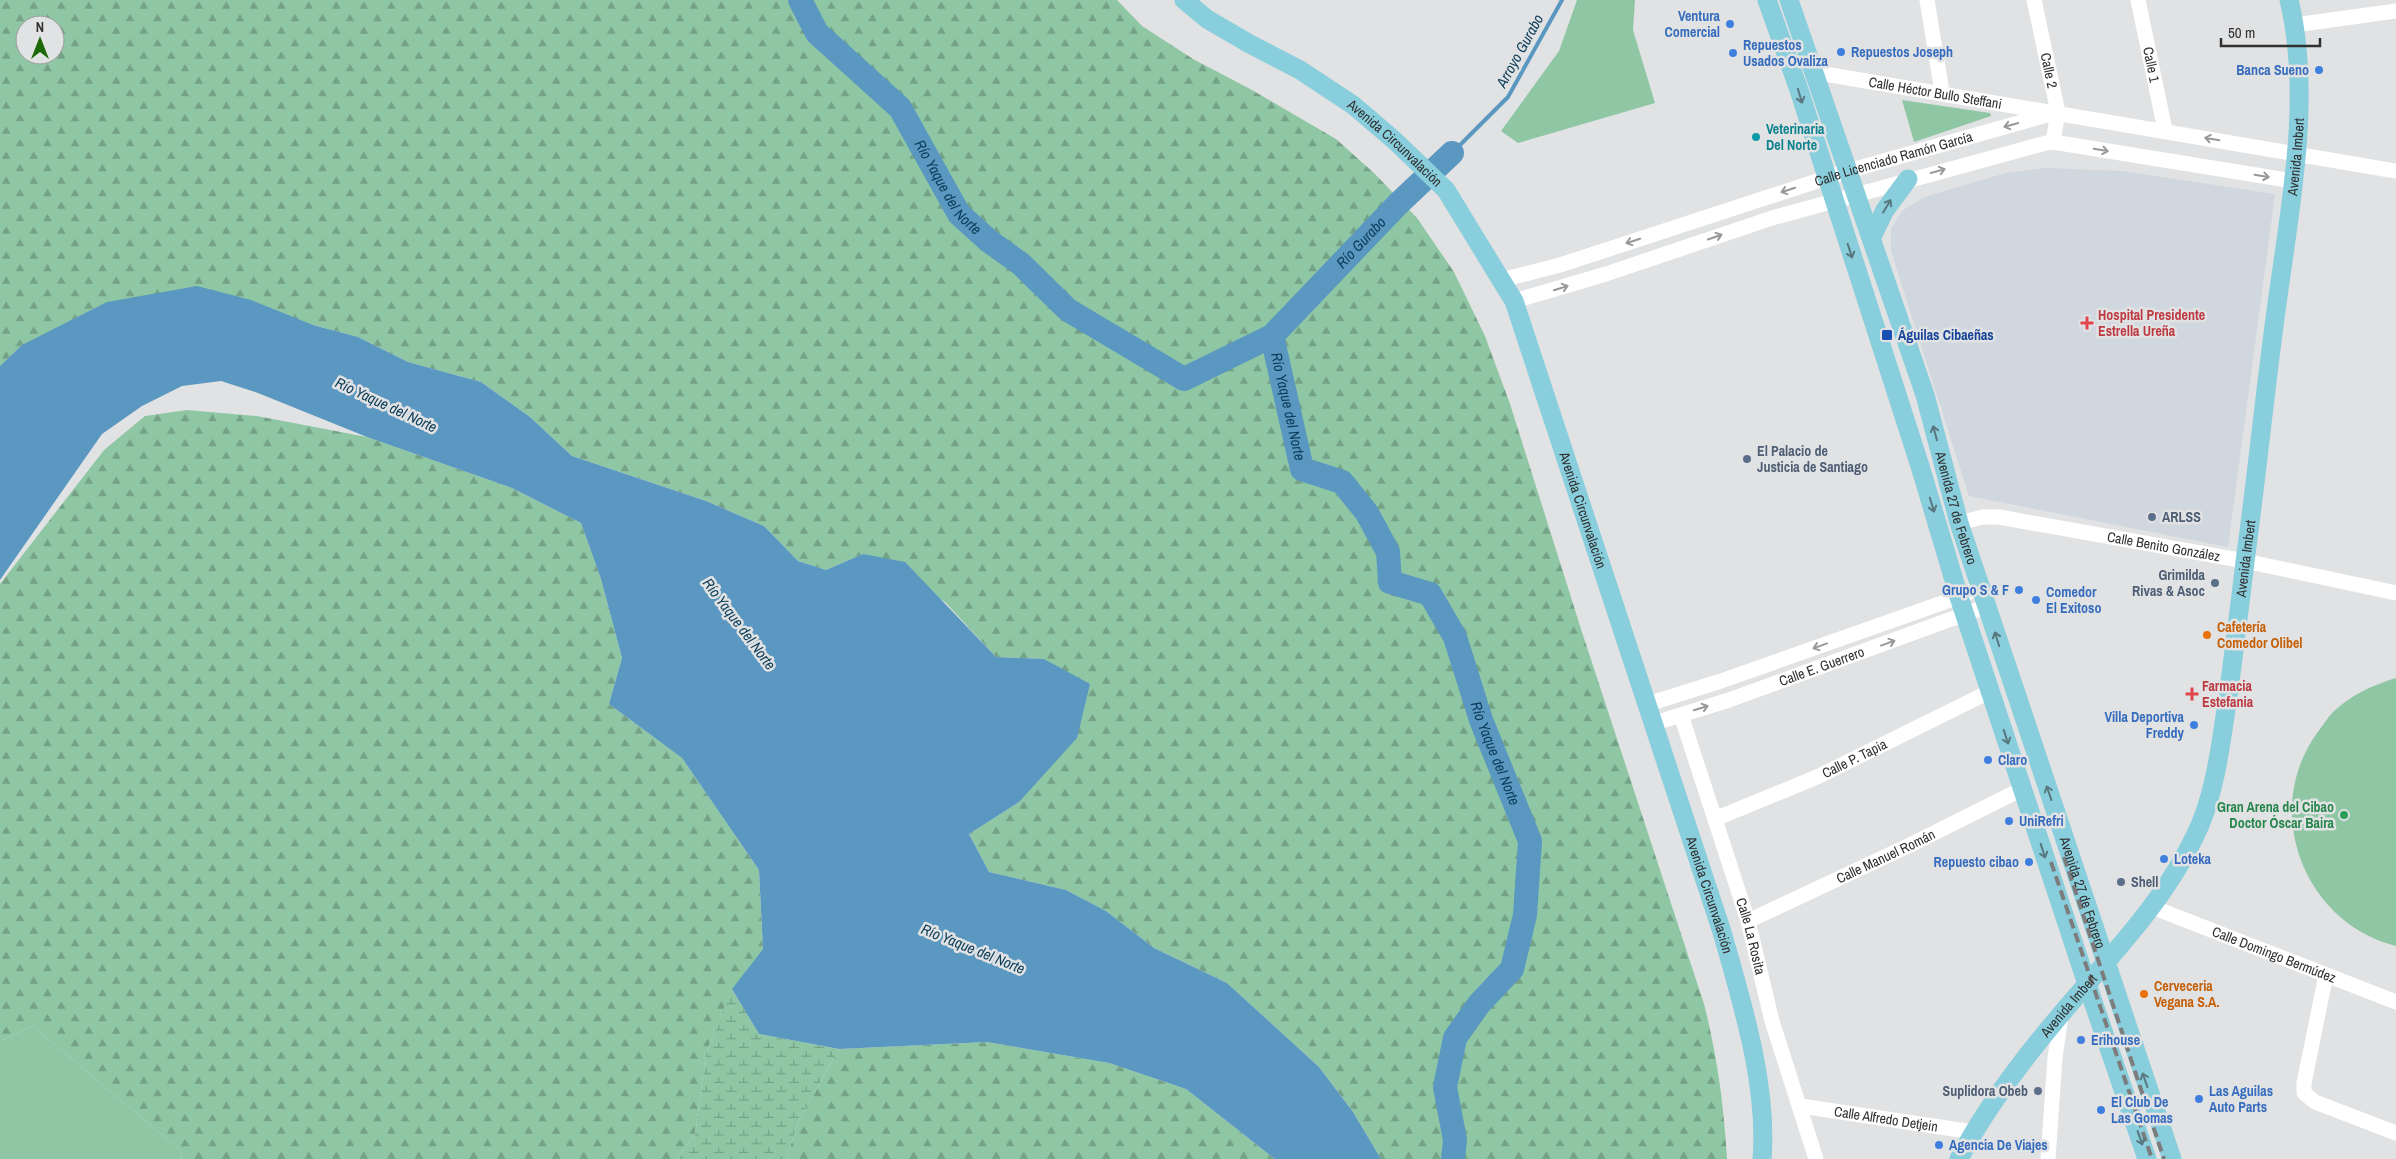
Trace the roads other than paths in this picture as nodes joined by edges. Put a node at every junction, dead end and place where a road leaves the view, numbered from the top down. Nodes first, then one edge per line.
1 (1184, 0) edge
2 (1767, 0) edge
3 (1789, 0) edge
4 (1927, 0) edge
5 (2034, 0) edge
6 (2138, 0) edge
7 (2289, 0) edge
8 (2370, 7) edge
9 (2396, 10) edge
10 (2295, 25) junction
11 (1813, 72) junction
12 (1942, 92) junction
13 (2058, 112) junction
14 (2165, 130) junction
15 (2053, 142) junction
16 (2295, 153) junction
17 (2396, 170) edge
18 (1848, 171) junction
19 (1826, 178) junction
20 (1908, 179) junction
21 (2293, 181) junction
22 (1856, 194) junction
23 (1833, 200) junction
24 (1872, 237) junction
25 (1502, 280) junction
26 (1514, 301) junction
27 (1959, 523) junction
28 (2245, 561) junction
29 (1980, 587) junction
30 (2396, 593) edge
31 (1959, 598) junction
32 (1987, 606) junction
33 (1966, 615) junction
34 (1991, 691) junction
35 (1648, 704) junction
36 (1681, 715) junction
37 (1655, 723) junction
38 (2022, 788) junction
39 (1715, 819) junction
40 (2152, 907) junction
41 (1748, 921) junction
42 (2106, 963) junction
43 (2326, 975) junction
44 (2086, 984) junction
45 (2396, 1002) edge
46 (2061, 1016) junction
47 (1801, 1106) junction
48 (1973, 1132) junction
49 (2396, 1133) edge
50 (1762, 1159) edge
51 (1816, 1159) edge
52 (1959, 1159) edge
53 (2048, 1159) edge
54 (2147, 1159) edge
55 (2172, 1159) edge

1 - 25 main road, Avenida Circunvalación
2 -> 19 main road, Avenida 27 de Febrero
3 - 11 main road, Avenida 27 de Febrero
4 - 12 street
5 - 13 street, Calle 2
6 - 14 street, Calle 1
7 - 10 main road, Avenida Imbert
8 - 9 street
8 - 10 street
10 - 16 main road, Avenida Imbert
11 - 12 street, Calle Héctor Bullo Steffani
11 - 18 main road, Avenida 27 de Febrero
12 - 13 street, Calle Héctor Bullo Steffani
13 - 14 street, Calle Licenciado Ramón García
13 - 15 street, Calle 2
13 -> 18 street, Calle Licenciado Ramón García
16 -> 14 street, Calle Licenciado Ramón García
20 -> 15 street, Calle Licenciado Ramón García
15 -> 21 street, Calle Licenciado Ramón García
16 - 17 street, Calle Licenciado Ramón García
16 - 21 main road, Avenida Imbert
18 - 19 street, Calle Licenciado Ramón García
18 - 22 main road, Avenida 27 de Febrero
19 - 23 main road, Avenida 27 de Febrero
19 -> 25 street, Calle Licenciado Ramón García
20 - 22 street, Calle Licenciado Ramón García
24 -> 20 main road
21 - 28 main road, Avenida Imbert
22 - 23 street, Calle Licenciado Ramón García
22 - 24 main road, Avenida 27 de Febrero
26 -> 23 street, Calle Licenciado Ramón García
23 -> 31 main road, Avenida 27 de Febrero
27 -> 24 main road, Avenida 27 de Febrero
25 - 26 main road, Avenida Circunvalación
26 - 35 main road, Avenida Circunvalación
27 - 28 street, Calle Benito González
27 - 29 main road, Avenida 27 de Febrero
28 - 30 street, Calle Benito González
28 - 40 main road, Avenida Imbert
29 - 31 street, Calle E. Guerrero
29 - 32 main road, Avenida 27 de Febrero
31 - 33 main road, Avenida 27 de Febrero
31 -> 35 street, Calle E. Guerrero
32 - 33 street, Calle E. Guerrero
42 -> 32 main road, Avenida 27 de Febrero
33 - 34 main road, Avenida 27 de Febrero
36 -> 33 street, Calle E. Guerrero
34 -> 38 main road, Avenida 27 de Febrero
34 - 39 street, Calle P. Tapia
35 - 37 main road, Avenida Circunvalación
36 - 37 street, Calle E. Guerrero
36 - 39 street, Calle La Rosita
37 - 50 main road, Avenida Circunvalación
38 - 41 street, Calle Manuel Román
38 -> 44 main road, Avenida 27 de Febrero
39 - 41 street, Calle La Rosita
40 - 42 main road, Avenida Imbert
40 - 43 street, Calle Domingo Bermúdez
41 - 47 street, Calle La Rosita
42 - 44 main road, Avenida Imbert
55 -> 42 main road, Avenida 27 de Febrero
43 - 45 street, Calle Domingo Bermúdez
43 - 49 street
44 - 46 main road, Avenida Imbert
44 -> 54 main road, Avenida 27 de Febrero
46 - 48 main road, Avenida Imbert
46 - 53 street
47 - 48 street, Calle Alfredo Detjein
47 - 51 street, Calle La Rosita
48 - 52 main road, Avenida Imbert

